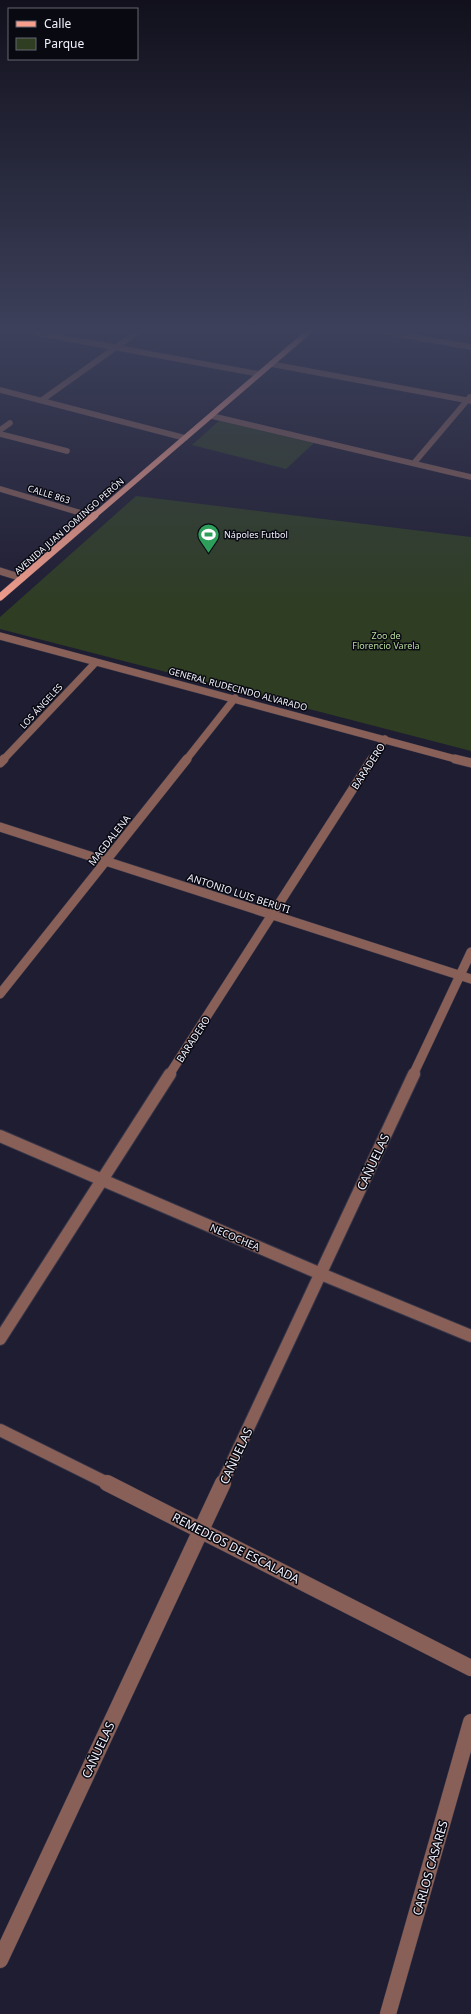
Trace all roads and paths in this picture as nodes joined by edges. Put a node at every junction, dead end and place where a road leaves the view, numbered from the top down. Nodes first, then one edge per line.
1 (125, 422) edge
2 (205, 422) edge
3 (238, 422) edge
4 (450, 422) edge
5 (10, 423) dead end
6 (0, 430) edge
7 (0, 434) edge
8 (185, 438) junction
9 (67, 452) dead end
10 (414, 463) junction
11 (471, 477) edge
12 (0, 489) edge
13 (93, 517) junction
14 (0, 570) edge
15 (22, 578) junction
16 (0, 597) edge
17 (0, 636) edge
18 (96, 662) junction
19 (235, 698) junction
20 (385, 739) junction
21 (0, 763) edge
22 (471, 763) edge
23 (0, 827) edge
24 (107, 861) junction
25 (272, 916) junction
26 (471, 952) edge
27 (466, 977) edge
28 (0, 994) edge
29 (0, 1136) edge
30 (102, 1180) junction
31 (321, 1274) junction
32 (471, 1336) edge
33 (0, 1339) edge
34 (0, 1430) edge
35 (201, 1530) junction
36 (471, 1668) edge
37 (471, 1722) edge
38 (0, 1960) edge
39 (388, 2014) edge

1 - 8 street
2 - 8 main road, AVENIDA JUAN DOMINGO PERÓN
3 - 10 street
4 - 10 street
5 - 6 street
7 - 9 street
8 - 13 main road, AVENIDA JUAN DOMINGO PERÓN
10 - 11 street
12 - 13 street, CALLE 863
13 - 15 main road, AVENIDA JUAN DOMINGO PERÓN
14 - 15 street
15 - 16 main road, AVENIDA JUAN DOMINGO PERÓN
17 - 18 street, GENERAL RUDECINDO ALVARADO
18 - 19 street, GENERAL RUDECINDO ALVARADO
18 - 21 street, LOS ÁNGELES
19 - 20 street, GENERAL RUDECINDO ALVARADO
19 - 24 street, MAGDALENA
20 - 22 street, GENERAL RUDECINDO ALVARADO
20 - 25 street, BARADERO
23 - 24 street, ANTONIO LUIS BERUTI
24 - 25 street, ANTONIO LUIS BERUTI
24 - 28 street, MAGDALENA
25 - 27 street, ANTONIO LUIS BERUTI
25 - 30 street, BARADERO
26 - 27 street, CAÑUELAS
27 - 31 street, CAÑUELAS
29 - 30 street, NECOCHEA
30 - 31 street, NECOCHEA
30 - 33 street, BARADERO
31 - 32 street, NECOCHEA
31 - 35 street, CAÑUELAS
34 - 35 street, REMEDIOS DE ESCALADA
35 - 36 street, REMEDIOS DE ESCALADA
35 - 38 street, CAÑUELAS
37 - 39 street, CARLOS CASARES

